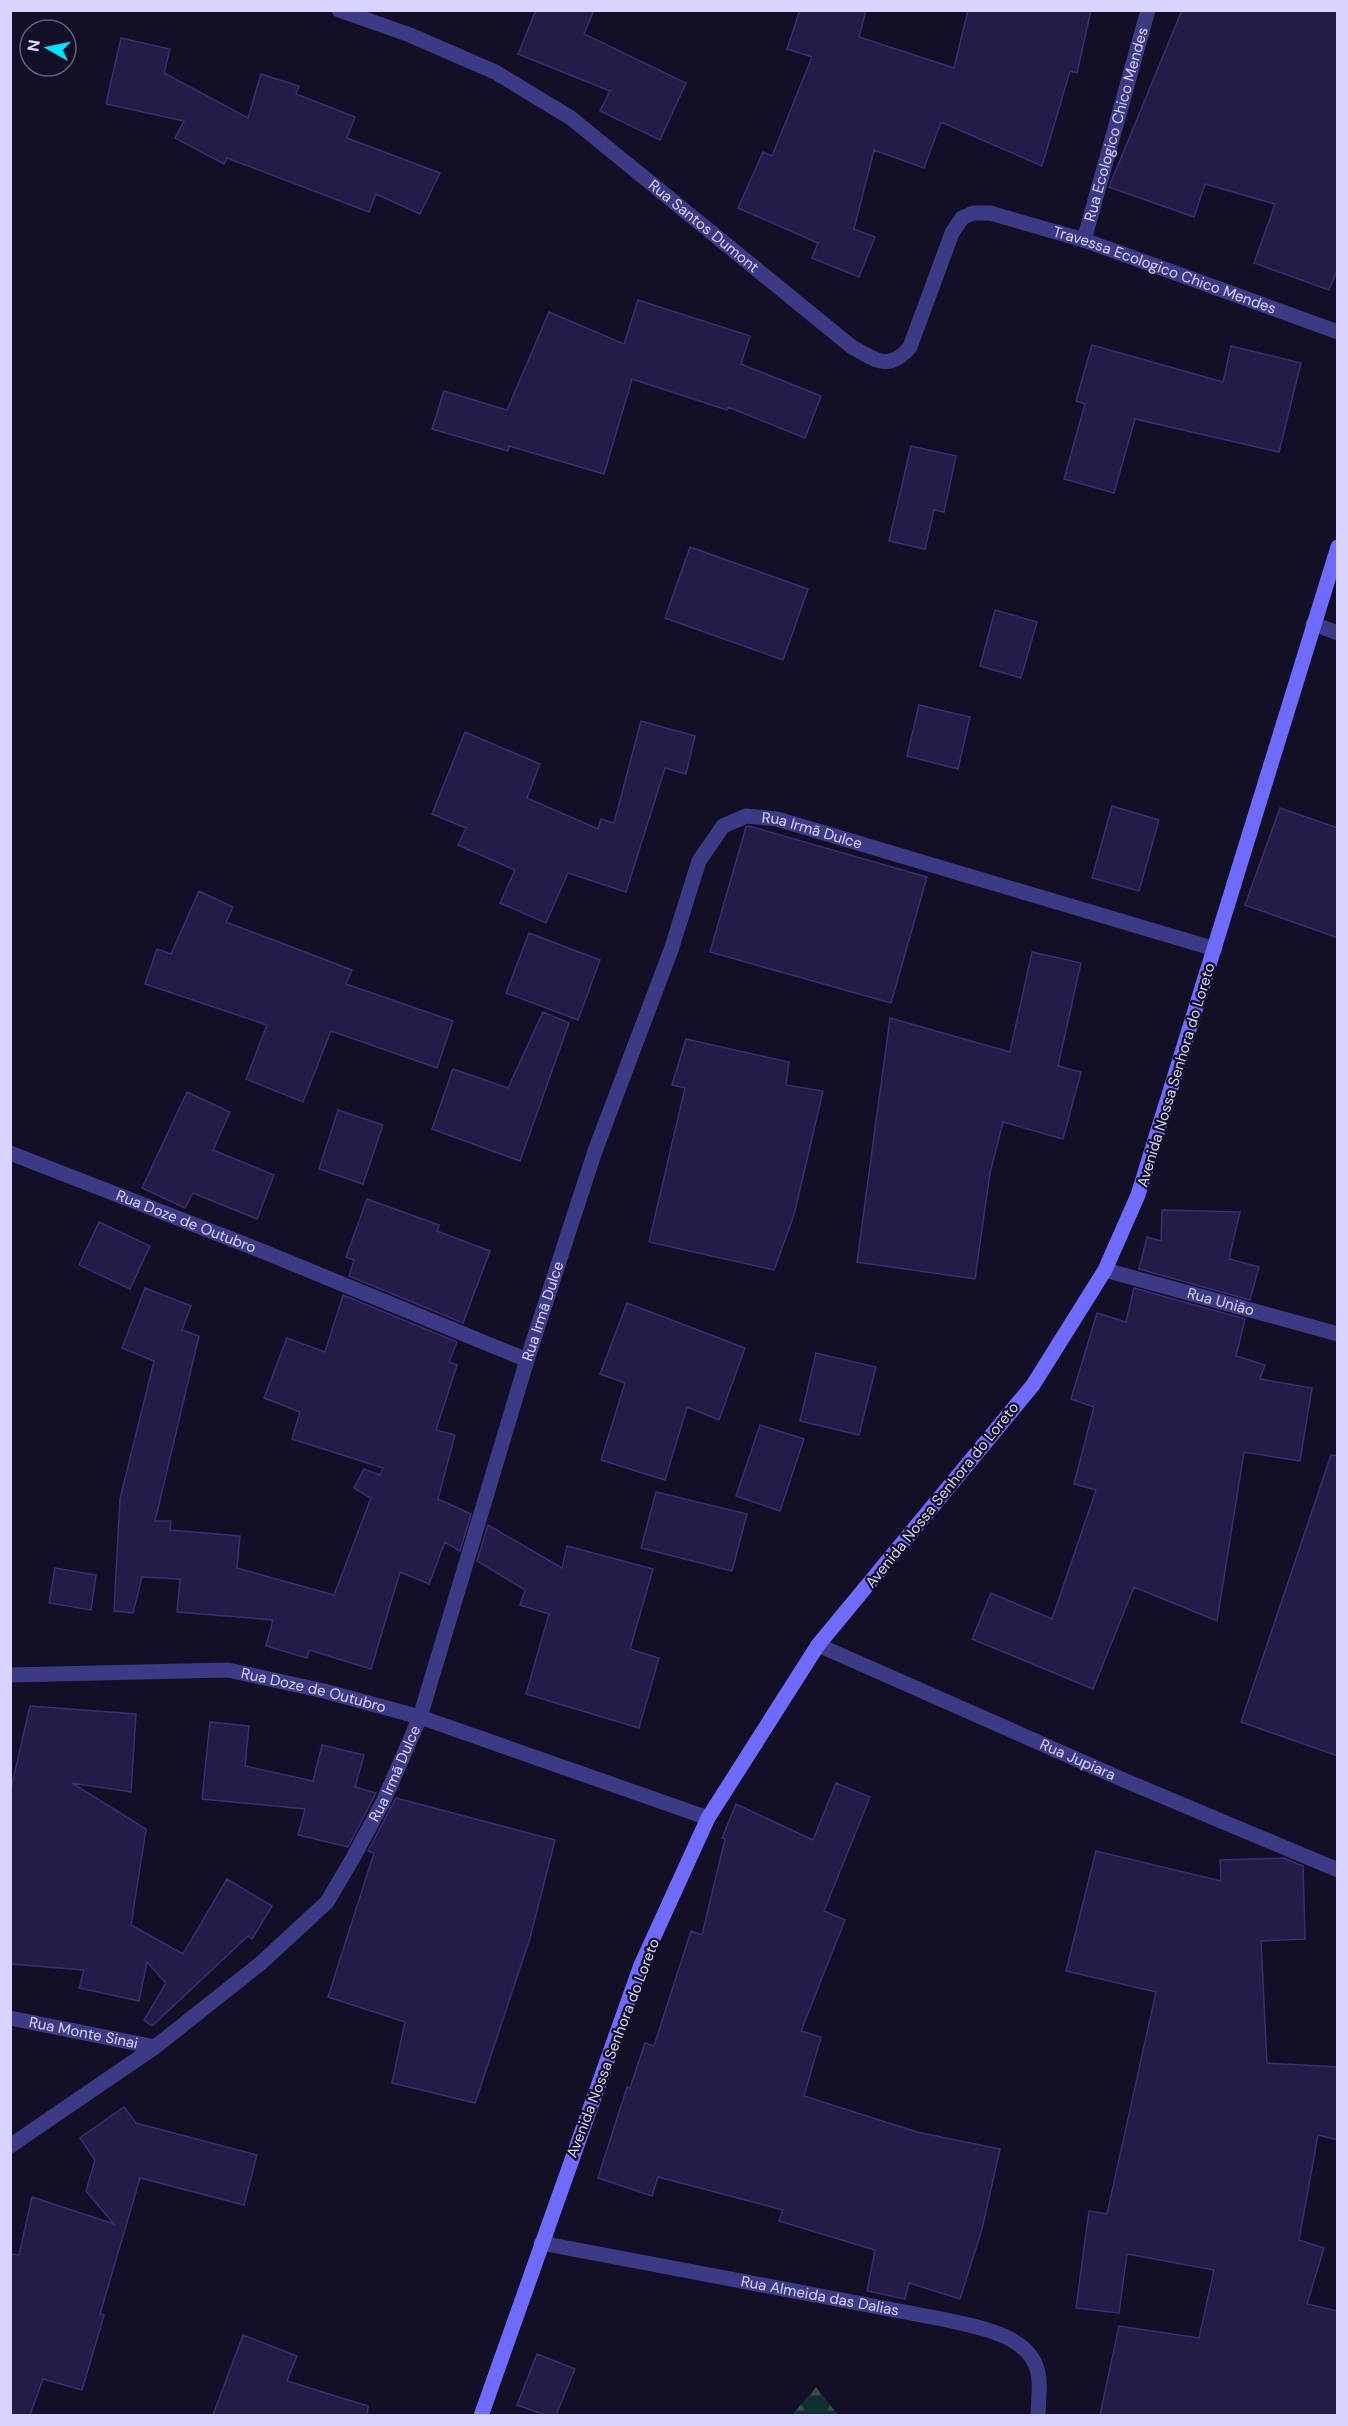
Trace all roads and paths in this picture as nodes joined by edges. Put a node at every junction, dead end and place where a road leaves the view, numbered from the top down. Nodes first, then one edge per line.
1 (339, 10) edge
2 (1148, 10) edge
3 (990, 213) joint
4 (1084, 240) junction
5 (1338, 332) edge
6 (1338, 547) edge
7 (1313, 624) junction
8 (1338, 633) edge
9 (1215, 949) junction
10 (10, 1154) edge
11 (1105, 1270) junction
12 (1338, 1334) edge
13 (527, 1360) junction
14 (818, 1645) junction
15 (10, 1675) edge
16 (420, 1717) junction
17 (708, 1818) junction
18 (1338, 1870) edge
19 (10, 2018) edge
20 (155, 2047) junction
21 (14, 2143) edge
22 (10, 2156) edge
23 (541, 2243) junction
24 (481, 2415) edge
25 (1038, 2415) edge

1 - 3 street, Rua Santos Dumont
2 - 4 street, Rua Ecologico Chico Mendes
3 - 4 street, Travessa Ecologico Chico Mendes
4 - 5 street, Travessa Ecologico Chico Mendes
6 - 7 street, Avenida Nossa Senhora do Loreto
7 - 8 street
7 - 9 street, Avenida Nossa Senhora do Loreto
9 - 11 street, Avenida Nossa Senhora do Loreto
9 - 13 street, Rua Irmã Dulce
10 - 13 street, Rua Doze de Outubro
11 - 12 street, Rua União
11 - 14 street, Avenida Nossa Senhora do Loreto
13 - 16 street, Rua Irmã Dulce
14 - 17 street, Avenida Nossa Senhora do Loreto
14 - 18 street, Rua Jupiara
15 - 16 street, Rua Doze de Outubro
16 - 17 street, Rua Doze de Outubro
16 - 20 street, Rua Irmã Dulce
17 - 23 street, Avenida Nossa Senhora do Loreto
19 - 20 street, Rua Monte Sinai
20 - 21 street, Rua Irmã Dulce
21 - 22 street
23 - 24 street, Avenida Nossa Senhora do Loreto
23 - 25 street, Rua Almeida das Dalias

